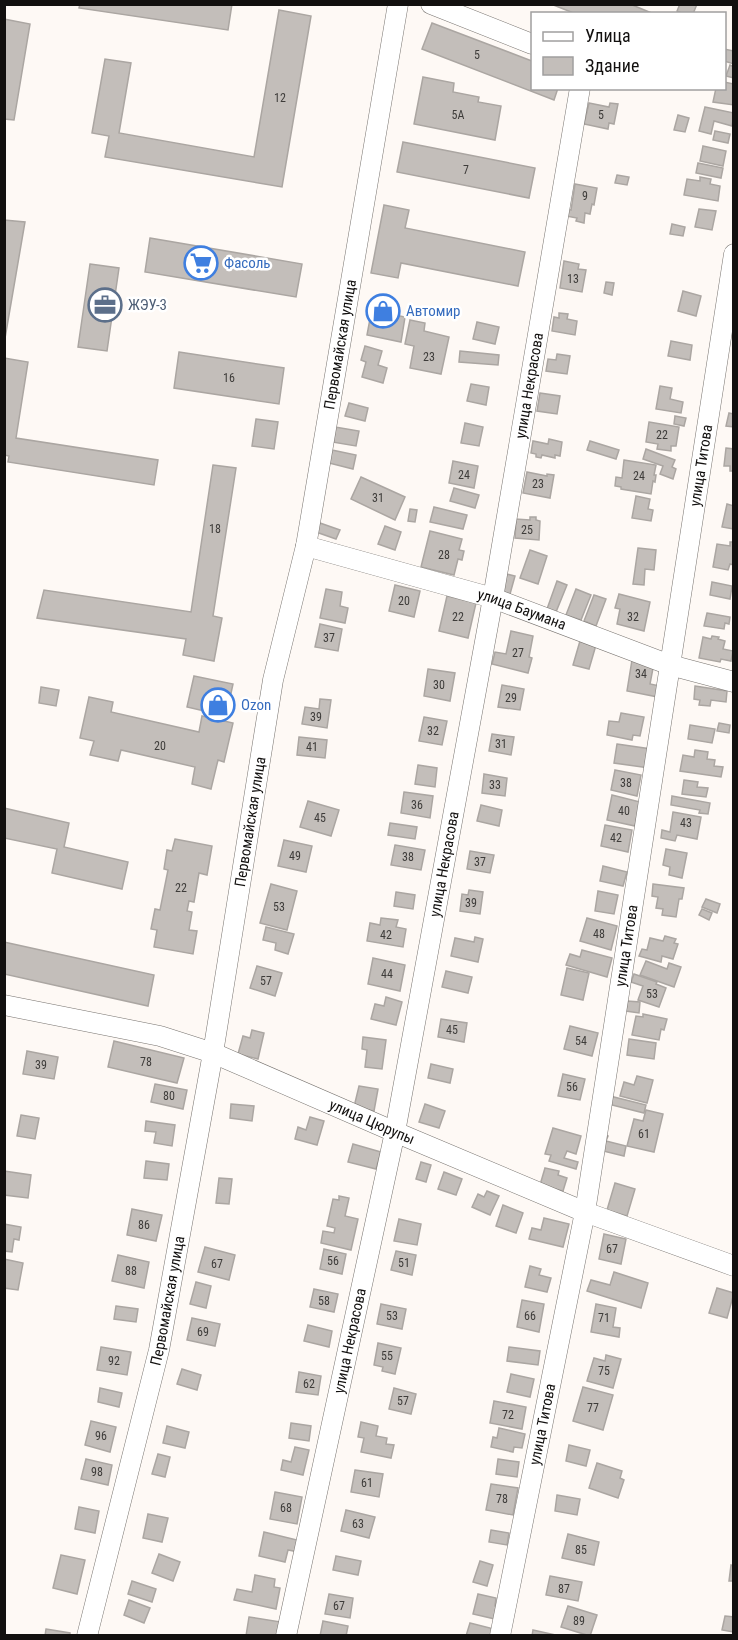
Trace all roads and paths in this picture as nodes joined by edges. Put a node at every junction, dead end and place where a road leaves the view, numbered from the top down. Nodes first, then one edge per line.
1 (398, 4) edge
2 (431, 4) edge
3 (531, 44) edge
4 (580, 90) edge
5 (734, 254) edge
6 (306, 546) junction
7 (493, 598) junction
8 (670, 665) junction
9 (734, 682) edge
10 (4, 1005) edge
11 (213, 1053) junction
12 (395, 1132) junction
13 (585, 1212) junction
14 (734, 1266) edge
15 (87, 1635) edge
16 (286, 1635) edge
17 (500, 1635) edge

1 - 6 street, Первомайская улица
2 - 3 street
4 - 7 street, улица Некрасова
5 - 8 street, улица Титова
6 - 7 street, улица Баумана
6 - 11 street, Первомайская улица
7 - 8 street, улица Баумана
7 - 12 street, улица Некрасова
8 - 9 street, улица Баумана
8 - 13 street, улица Титова
10 - 11 street, улица Цюрупы
11 - 12 street, улица Цюрупы
11 - 15 street, Первомайская улица
12 - 13 street, улица Цюрупы
12 - 16 street, улица Некрасова
13 - 14 street, улица Цюрупы
13 - 17 street, улица Титова

